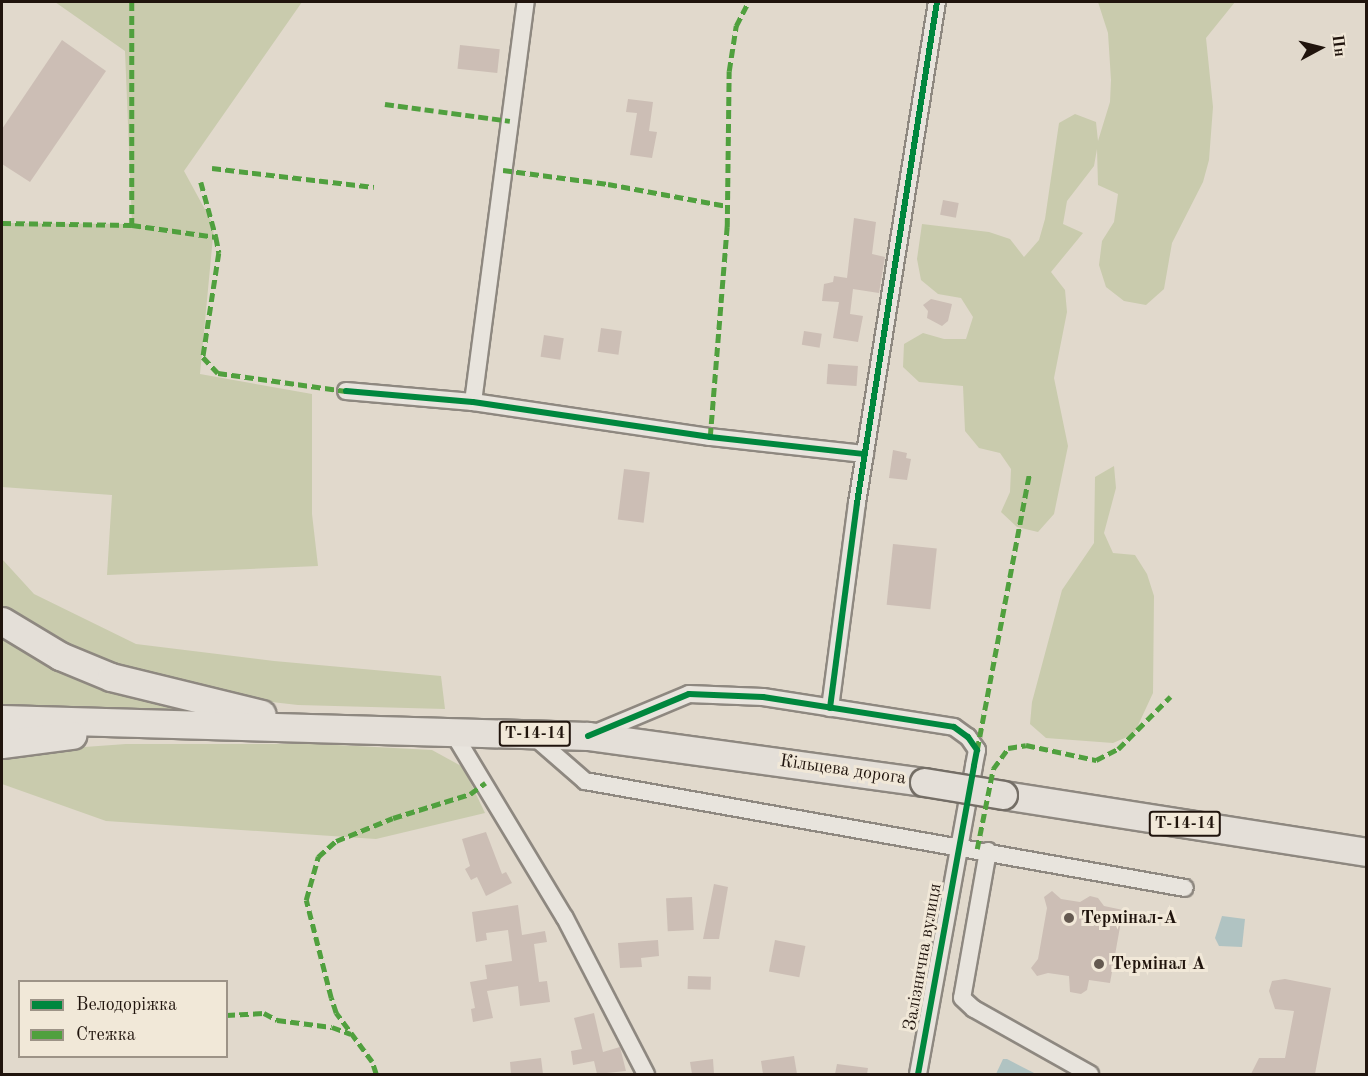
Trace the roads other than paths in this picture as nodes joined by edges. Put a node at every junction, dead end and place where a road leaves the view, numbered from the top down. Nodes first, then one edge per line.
1 (525, 2) edge
2 (937, 2) edge
3 (346, 391) dead end
4 (473, 402) junction
5 (865, 454) junction
6 (2, 621) edge
7 (830, 708) junction
8 (2, 719) edge
9 (163, 724) junction
10 (315, 727) junction
11 (452, 730) junction
12 (531, 733) junction
13 (588, 736) junction
14 (2, 744) edge
15 (958, 845) junction
16 (988, 851) junction
17 (1366, 852) edge
18 (1185, 888) dead end
19 (646, 1074) edge
20 (918, 1074) edge
21 (1090, 1074) edge

1 - 4 street
2 - 5 street
3 - 4 street
4 - 5 street
5 - 7 street
6 - 10 highway, Т-14-14
7 - 13 street, Залізнична вулиця
7 - 15 street, Залізнична вулиця
8 - 9 highway, Т-14-14
9 - 10 highway, Т-14-14
9 - 14 highway, Т-14-14
10 - 11 highway, Кільцева дорога / Т-14-14
11 - 12 highway, Кільцева дорога / Т-14-14
11 - 19 street
12 - 13 highway, Кільцева дорога / Т-14-14
12 - 15 street
13 - 17 highway, Кільцева дорога / Т-14-14, bridge
15 - 16 street
15 - 20 street, Залізнична вулиця
16 - 18 street
16 - 21 street

